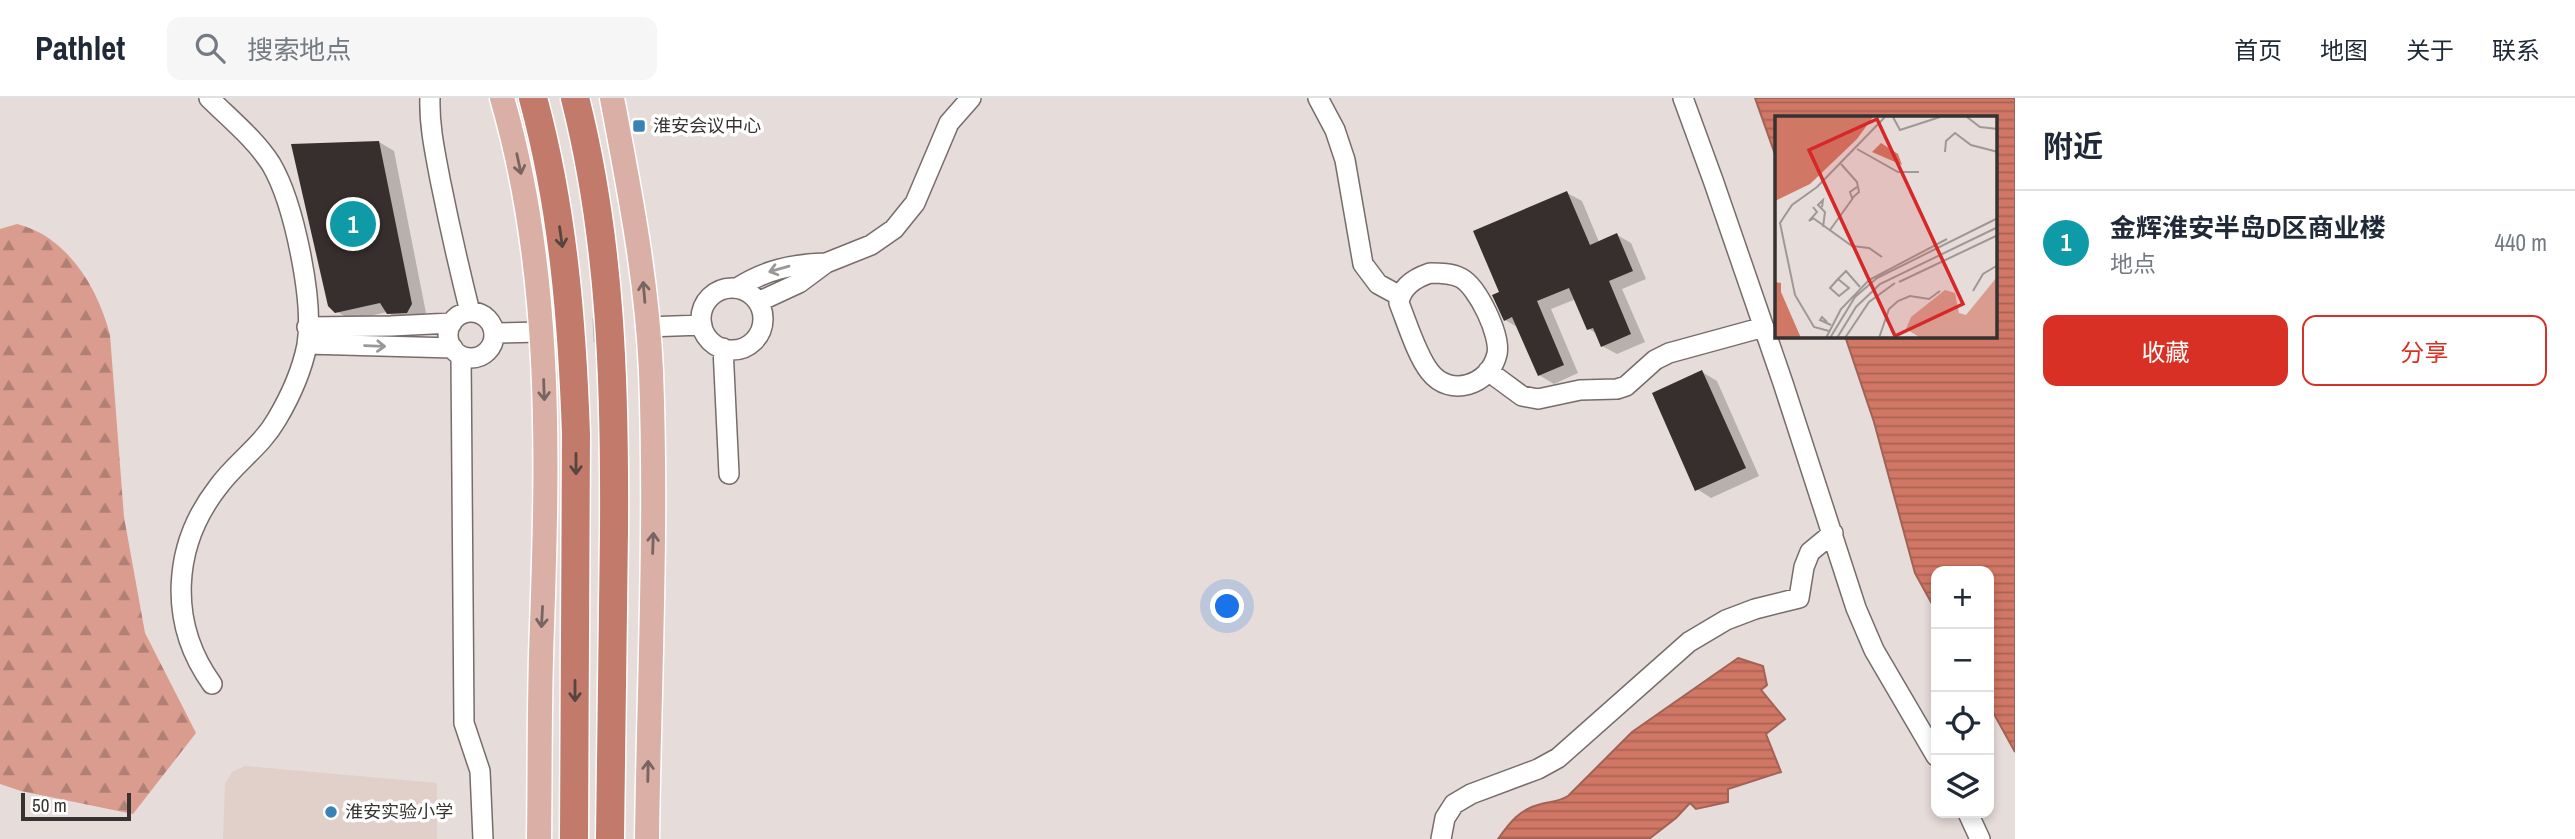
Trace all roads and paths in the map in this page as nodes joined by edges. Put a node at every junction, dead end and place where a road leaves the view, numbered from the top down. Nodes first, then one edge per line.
1 (209, 98) edge
2 (430, 98) edge
3 (502, 98) edge
4 (533, 98) edge
5 (575, 98) edge
6 (612, 98) edge
7 (971, 98) edge
8 (1318, 98) edge
9 (1683, 98) edge
10 (826, 263) junction
11 (737, 288) junction
12 (1400, 296) junction
13 (758, 302) junction
14 (470, 312) junction
15 (452, 323) junction
16 (702, 325) junction
17 (647, 327) junction
18 (1764, 327) junction
19 (618, 330) tunnel mouth
20 (549, 332) junction
21 (494, 333) junction
22 (307, 335) junction
23 (723, 348) junction
24 (457, 352) junction
25 (1489, 371) junction
26 (729, 474) dead end
27 (1833, 533) junction
28 (212, 684) dead end
29 (1935, 755) edge
30 (1970, 818) edge
31 (483, 839) edge
32 (539, 839) edge
33 (574, 839) edge
34 (610, 839) edge
35 (647, 839) edge
36 (1441, 839) edge
37 (1980, 839) edge

1 - 22 street
2 - 14 street
3 -> 20 main road
4 -> 33 highway
5 - 34 highway
17 -> 6 main road
7 - 10 street
8 - 12 street
9 - 18 street
10 -> 11 street
10 - 13 street
11 - 13 street
11 - 16 street
12 - 25 street
12 - 25 street
13 - 23 street
14 - 15 street
14 - 21 street
15 - 22 street
15 - 24 street
16 - 17 street
16 - 23 street
17 - 19 main road
35 -> 17 main road
18 - 25 street
18 - 27 street
20 - 21 street
20 -> 32 main road
21 - 24 street
22 -> 24 street
22 - 28 street
23 - 26 street
24 - 31 street
27 - 29 street
27 - 36 street
30 - 37 street

